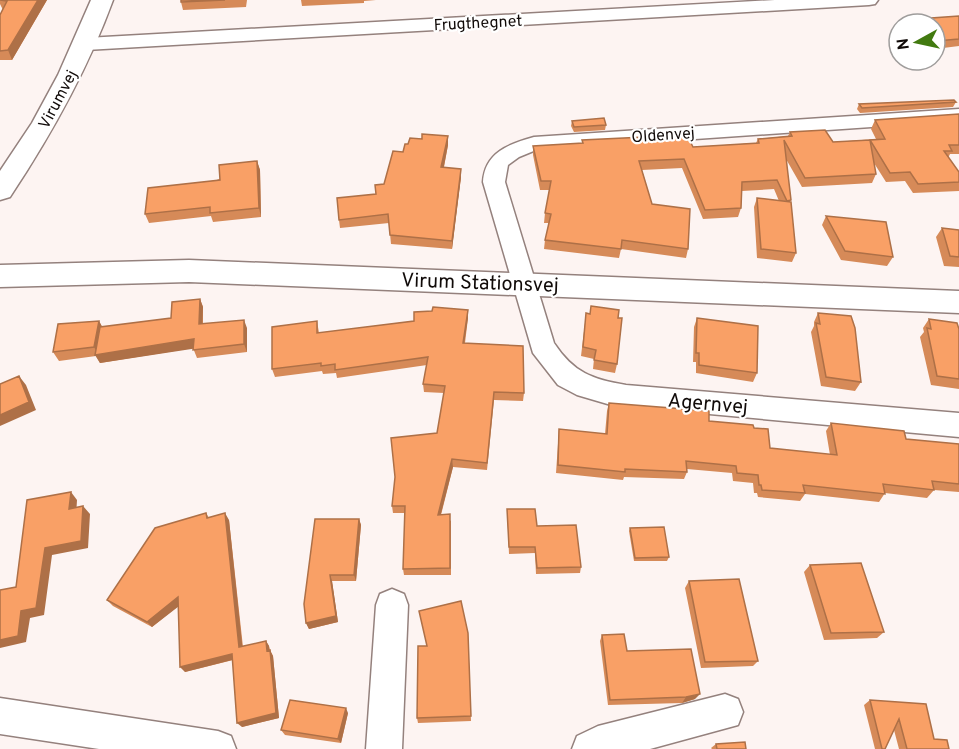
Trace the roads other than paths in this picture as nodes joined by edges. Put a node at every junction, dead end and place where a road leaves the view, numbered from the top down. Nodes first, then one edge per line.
1 (102, 0) edge
2 (869, 0) edge
3 (86, 44) junction
4 (959, 115) edge
5 (0, 191) edge
6 (0, 276) edge
7 (524, 283) junction
8 (959, 302) edge
9 (959, 425) edge
10 (392, 605) dead end
11 (725, 712) dead end
12 (0, 716) edge
13 (218, 749) edge
14 (384, 749) edge
15 (590, 749) edge

1 - 3 street, Virumvej
2 - 3 street, Frugthegnet
3 - 5 street, Virumvej
4 - 7 street, Oldenvej
6 - 7 street, Virum Stationsvej
7 - 8 street, Virum Stationsvej
7 - 9 street, Agernvej
10 - 14 street
11 - 15 street
12 - 13 street

